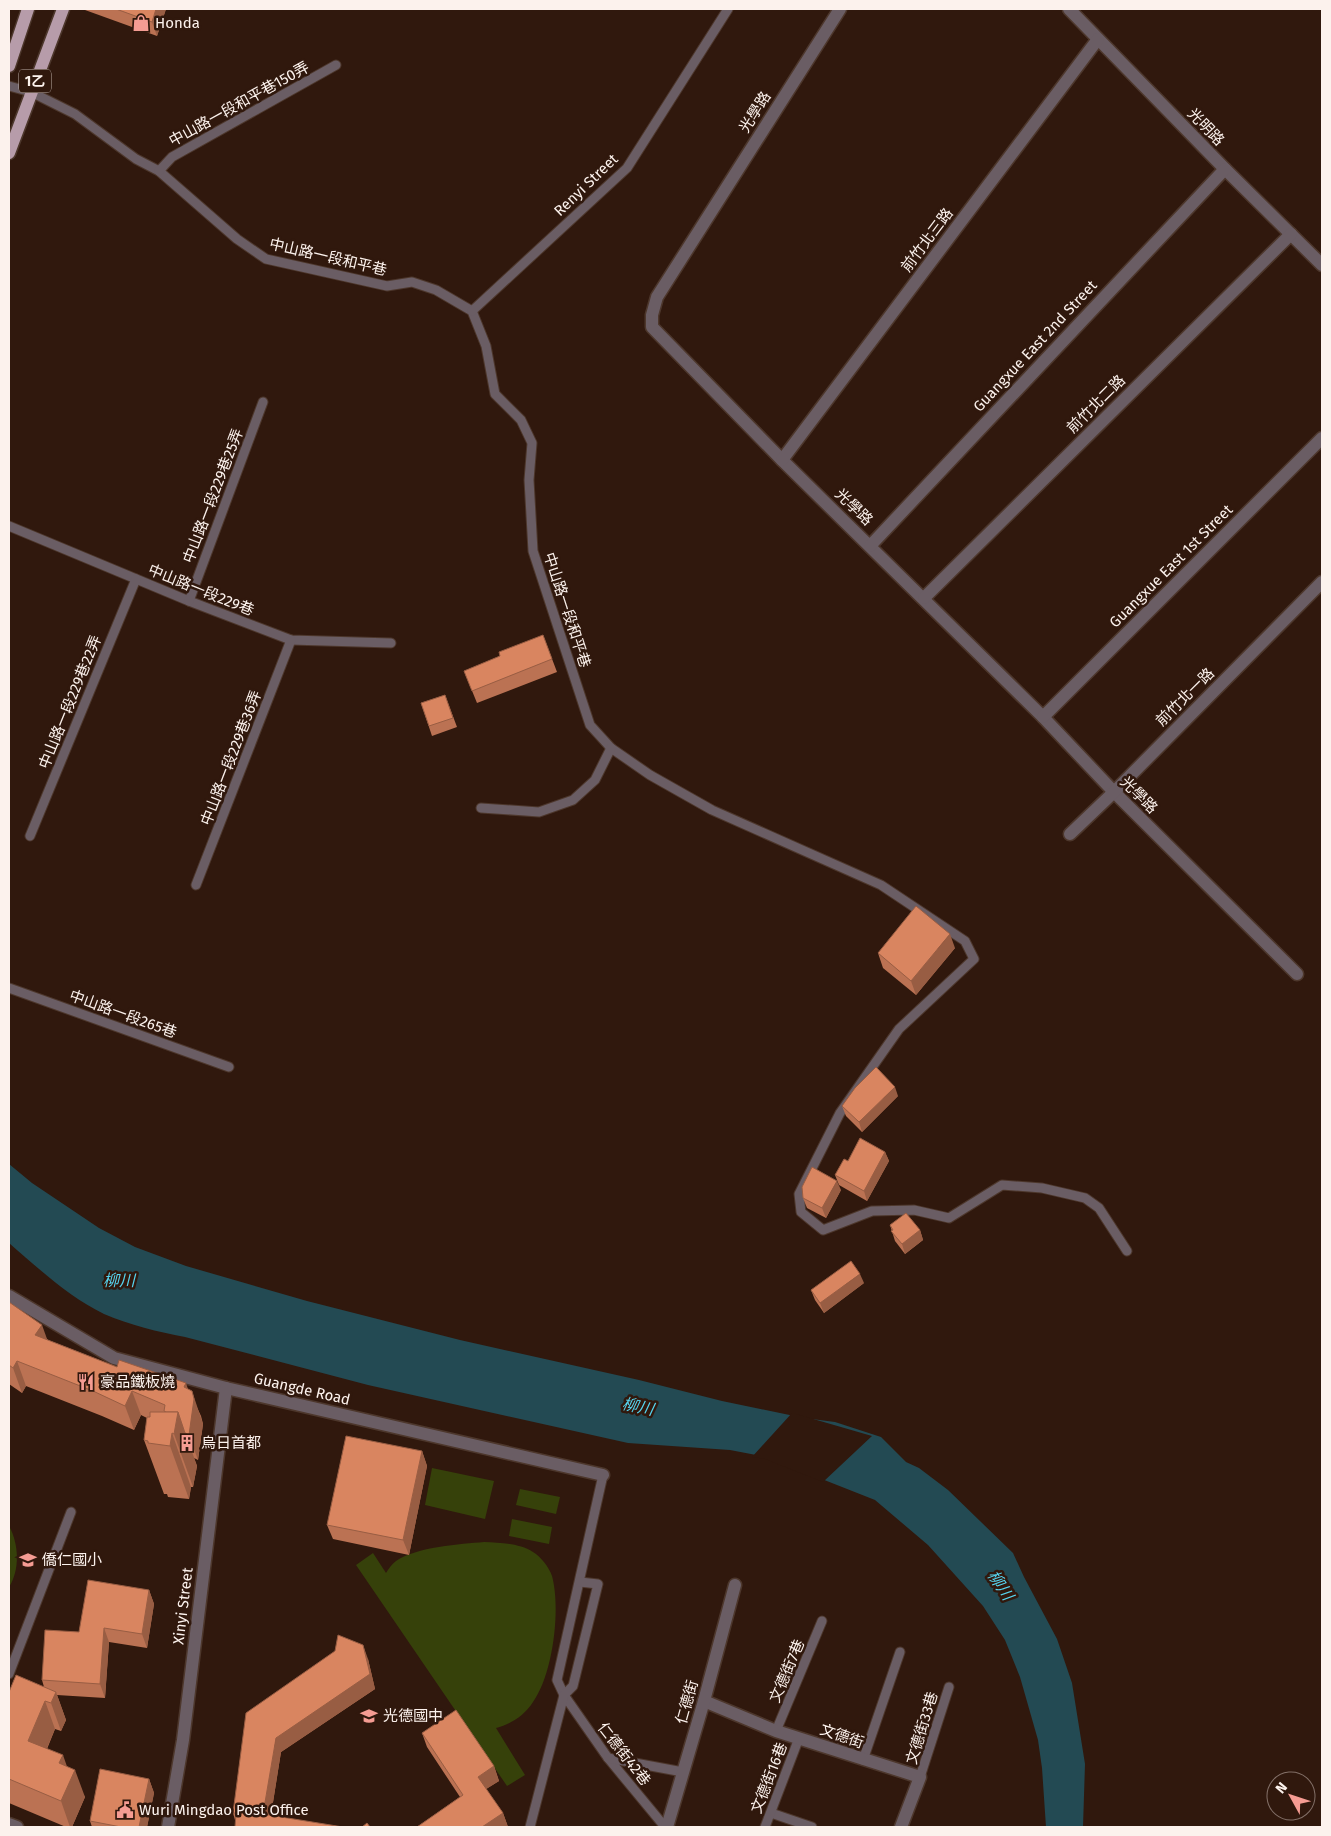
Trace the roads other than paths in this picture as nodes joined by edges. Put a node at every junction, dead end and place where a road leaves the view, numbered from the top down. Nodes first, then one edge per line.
1 (28, 9) edge
2 (63, 9) edge
3 (728, 9) edge
4 (840, 9) edge
5 (1069, 9) edge
6 (1098, 39) junction
7 (336, 65) dead end
8 (9, 66) edge
9 (9, 86) edge
10 (31, 92) junction
11 (9, 153) edge
12 (1225, 168) junction
13 (159, 171) junction
14 (1291, 234) junction
15 (1322, 265) edge
16 (472, 311) junction
17 (263, 402) dead end
18 (1322, 438) edge
19 (782, 460) junction
20 (9, 526) edge
21 (870, 546) junction
22 (136, 579) junction
23 (1322, 582) edge
24 (924, 598) junction
25 (189, 601) junction
26 (291, 640) junction
27 (391, 643) dead end
28 (1043, 717) junction
29 (612, 748) junction
30 (1114, 792) junction
31 (481, 808) dead end
32 (1070, 834) dead end
33 (30, 836) dead end
34 (196, 885) dead end
35 (1296, 974) dead end
36 (9, 988) edge
37 (229, 1067) dead end
38 (1126, 1251) dead end
39 (9, 1296) edge
40 (226, 1388) junction
41 (603, 1475) joint
42 (70, 1512) dead end
43 (580, 1582) junction
44 (735, 1585) dead end
45 (822, 1621) dead end
46 (900, 1652) dead end
47 (9, 1674) edge
48 (949, 1687) dead end
49 (564, 1696) junction
50 (704, 1701) junction
51 (776, 1731) junction
52 (799, 1738) junction
53 (608, 1758) junction
54 (863, 1760) junction
55 (684, 1772) junction
56 (920, 1777) junction
57 (771, 1813) junction
58 (9, 1824) edge
59 (17, 1827) edge
60 (168, 1827) edge
61 (530, 1827) edge
62 (666, 1827) edge
63 (765, 1827) edge
64 (812, 1827) edge
65 (901, 1827) edge

1 - 8 main road, 1乙
2 - 10 main road, 1乙
3 - 16 lane, Renyi Street
4 - 19 street, 光學路
5 - 6 street, 光明路
6 - 12 street, 光明路
6 - 19 street, 前竹北三路
7 - 13 lane, 中山路一段和平巷150弄
9 - 10 lane, 中山路一段和平巷
10 - 11 main road, 1乙
10 - 13 lane, 中山路一段和平巷
12 - 14 street, 光明路
12 - 21 street, Guangxue East 2nd Street
13 - 16 lane, 中山路一段和平巷
14 - 15 street, 光明路
14 - 24 street, 前竹北二路
16 - 29 lane, 中山路一段和平巷
17 - 25 lane, 中山路一段229巷25弄
18 - 28 street, Guangxue East 1st Street
19 - 21 street, 光學路
20 - 22 lane, 中山路一段229巷
21 - 24 street, 光學路
22 - 25 lane, 中山路一段229巷
22 - 33 lane, 中山路一段229巷22弄
23 - 30 street, 前竹北一路
24 - 28 street, 光學路
25 - 26 lane, 中山路一段229巷
26 - 27 lane, 中山路一段229巷
26 - 34 lane, 中山路一段229巷36弄
28 - 30 street, 光學路
29 - 31 lane
29 - 38 lane, 中山路一段和平巷
30 - 32 street, 前竹北一路
30 - 35 street, 光學路
36 - 37 lane, 中山路一段265巷
39 - 40 street, Guangde Road
40 - 41 street, Guangde Road
40 - 60 street, Xinyi Street
41 - 43 lane
42 - 47 lane
43 - 49 lane
43 - 49 lane
44 - 50 street, 仁德街
45 - 51 lane, 文德街7巷
46 - 54 lane
48 - 56 lane, 文德街33巷
49 - 53 lane, 仁德街42巷
49 - 61 lane
50 - 51 street, 文德街
50 - 55 street, 仁德街
51 - 52 street, 文德街
52 - 54 street, 文德街
52 - 57 lane, 文德街16巷
53 - 55 lane
53 - 62 lane, 仁德街42巷
54 - 56 street, 文德街
55 - 62 street, 仁德街
56 - 65 street
57 - 63 lane, 文德街16巷
57 - 64 lane
58 - 59 street

